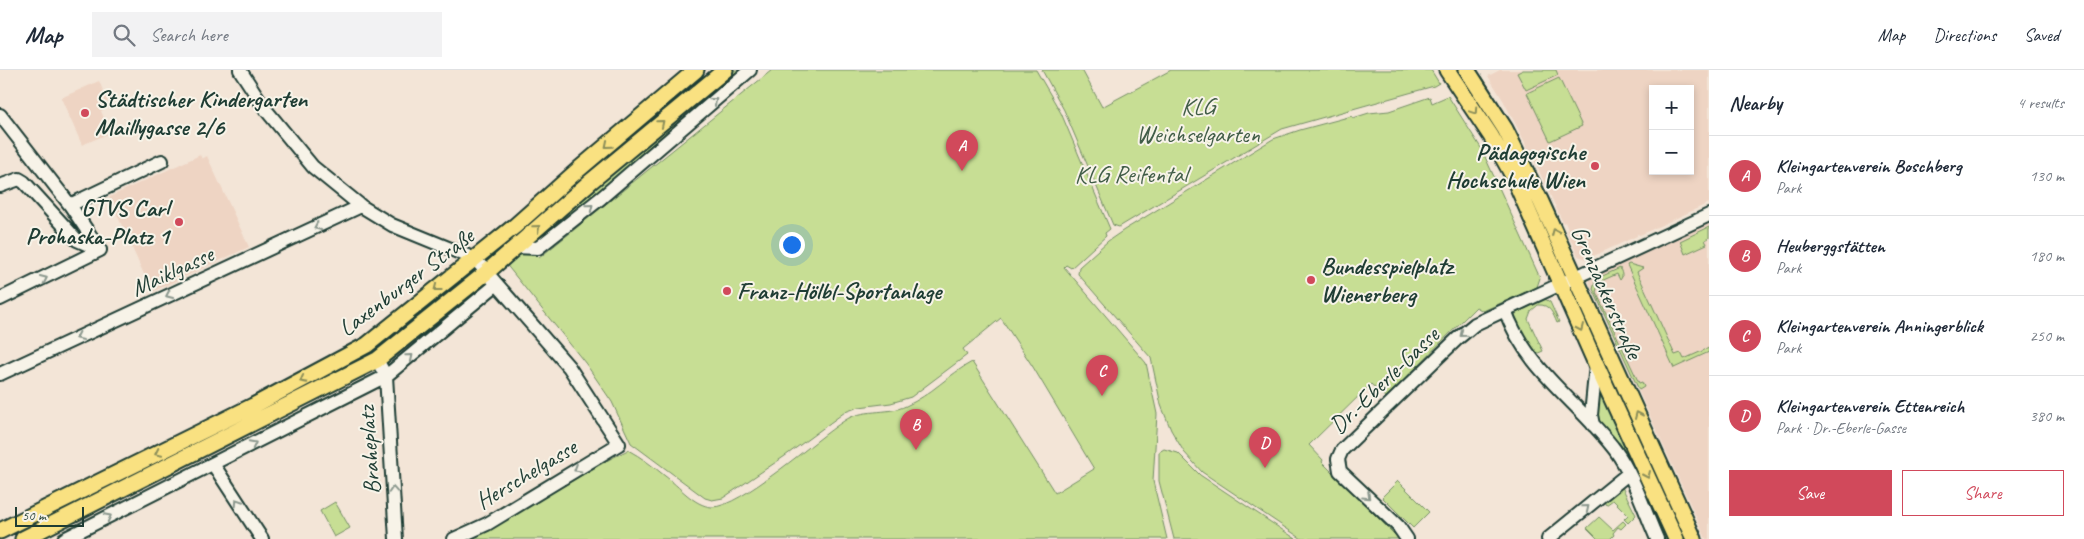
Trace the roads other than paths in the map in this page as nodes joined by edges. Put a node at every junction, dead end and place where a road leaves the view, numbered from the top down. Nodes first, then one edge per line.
1 (240, 70) edge
2 (696, 70) edge
3 (725, 70) edge
4 (750, 70) edge
5 (1447, 70) edge
6 (1467, 70) edge
7 (1, 119) edge
8 (162, 161) dead end
9 (0, 186) edge
10 (70, 204) junction
11 (361, 206) junction
12 (1709, 215) edge
13 (514, 247) junction
14 (100, 250) junction
15 (475, 259) junction
16 (487, 272) junction
17 (1576, 276) junction
18 (1560, 283) junction
19 (497, 284) junction
20 (0, 299) edge
21 (1505, 310) junction
22 (377, 360) junction
23 (1596, 364) junction
24 (0, 374) edge
25 (386, 376) junction
26 (1593, 424) junction
27 (213, 464) junction
28 (1629, 473) junction
29 (0, 531) edge
30 (23, 539) edge
31 (64, 539) edge
32 (262, 539) edge
33 (396, 539) edge
34 (454, 539) edge
35 (1407, 539) edge
36 (1548, 539) edge
37 (1657, 539) edge
38 (1676, 539) edge
39 (1694, 539) edge

1 - 11 street
2 -> 15 main road, Laxenburger Straße
13 -> 3 main road, Laxenburger Straße
13 -> 4 street, Laxenburger Straße
5 -> 18 main road, Grenzackerstraße
17 -> 6 main road, Grenzackerstraße
7 - 10 street
8 - 10 street
9 - 14 street
10 - 14 street
11 - 15 street
11 -> 24 street, Maiklgasse
12 - 17 street
13 - 16 main road, Laxenburger Straße
20 -> 14 street
15 - 16 street
15 -> 29 main road, Laxenburger Straße
16 - 19 street
16 - 22 main road, Laxenburger Straße
17 - 18 street
39 -> 17 main road, Grenzackerstraße
18 - 21 street, Grenzackerstraße
18 -> 23 main road, Grenzackerstraße
25 -> 19 street
19 -> 34 street, Herschelgasse
21 - 26 street
21 -> 35 street, Dr.-Eberle-Gasse
22 - 25 street, Braheplatz
22 - 30 main road, Laxenburger Straße
23 - 26 street
23 -> 38 main road, Grenzackerstraße
27 -> 25 street
33 -> 25 street, Braheplatz
26 - 28 street
31 -> 27 street
32 -> 27 street
36 -> 28 street
28 - 37 street

